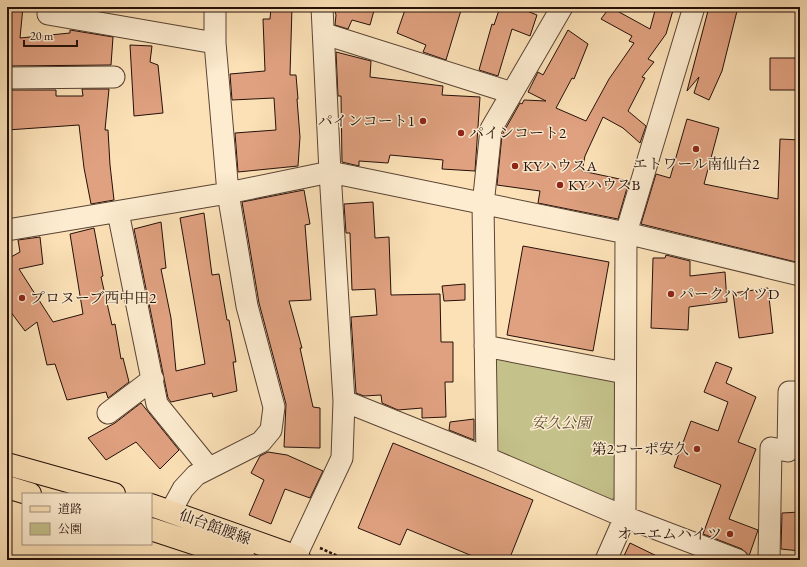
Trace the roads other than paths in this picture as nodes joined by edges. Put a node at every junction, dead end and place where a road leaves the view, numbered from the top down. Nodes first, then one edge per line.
1 (49, 7) edge
2 (216, 7) edge
3 (322, 7) edge
4 (562, 7) edge
5 (694, 7) edge
6 (325, 34) junction
7 (215, 42) junction
8 (114, 77) dead end
9 (7, 78) edge
10 (512, 93) junction
11 (330, 172) junction
12 (228, 193) junction
13 (483, 205) junction
14 (118, 212) junction
15 (7, 230) edge
16 (626, 233) junction
17 (800, 275) edge
18 (485, 346) junction
19 (625, 373) junction
20 (154, 379) junction
21 (800, 392) edge
22 (344, 401) junction
23 (108, 413) dead end
24 (487, 458) junction
25 (7, 464) edge
26 (209, 468) junction
27 (7, 488) edge
28 (26, 493) edge
29 (110, 493) edge
30 (161, 508) edge
31 (625, 517) junction
32 (152, 529) edge
33 (296, 559) edge
34 (245, 560) edge
35 (606, 560) edge
36 (738, 560) edge
37 (769, 560) edge

1 - 7 street
2 - 7 street
3 - 6 street
4 - 10 street
5 - 16 street
6 - 10 street
6 - 11 street
7 - 12 street
8 - 9 street
10 - 13 street
11 - 12 street
11 - 13 street
11 - 22 street
12 - 14 street
12 - 26 street
13 - 16 street
13 - 18 street
14 - 15 street
14 - 20 street
16 - 17 street
16 - 19 street
18 - 19 street
18 - 24 street
19 - 31 street
20 - 23 street
20 - 26 street
21 - 37 street
22 - 24 street
22 - 33 street
24 - 31 street
25 - 29 main road
26 - 30 street
27 - 28 main road
30 - 33 main road, 仙台館腰線
31 - 35 street
31 - 36 street
32 - 34 main road, 仙台館腰線

